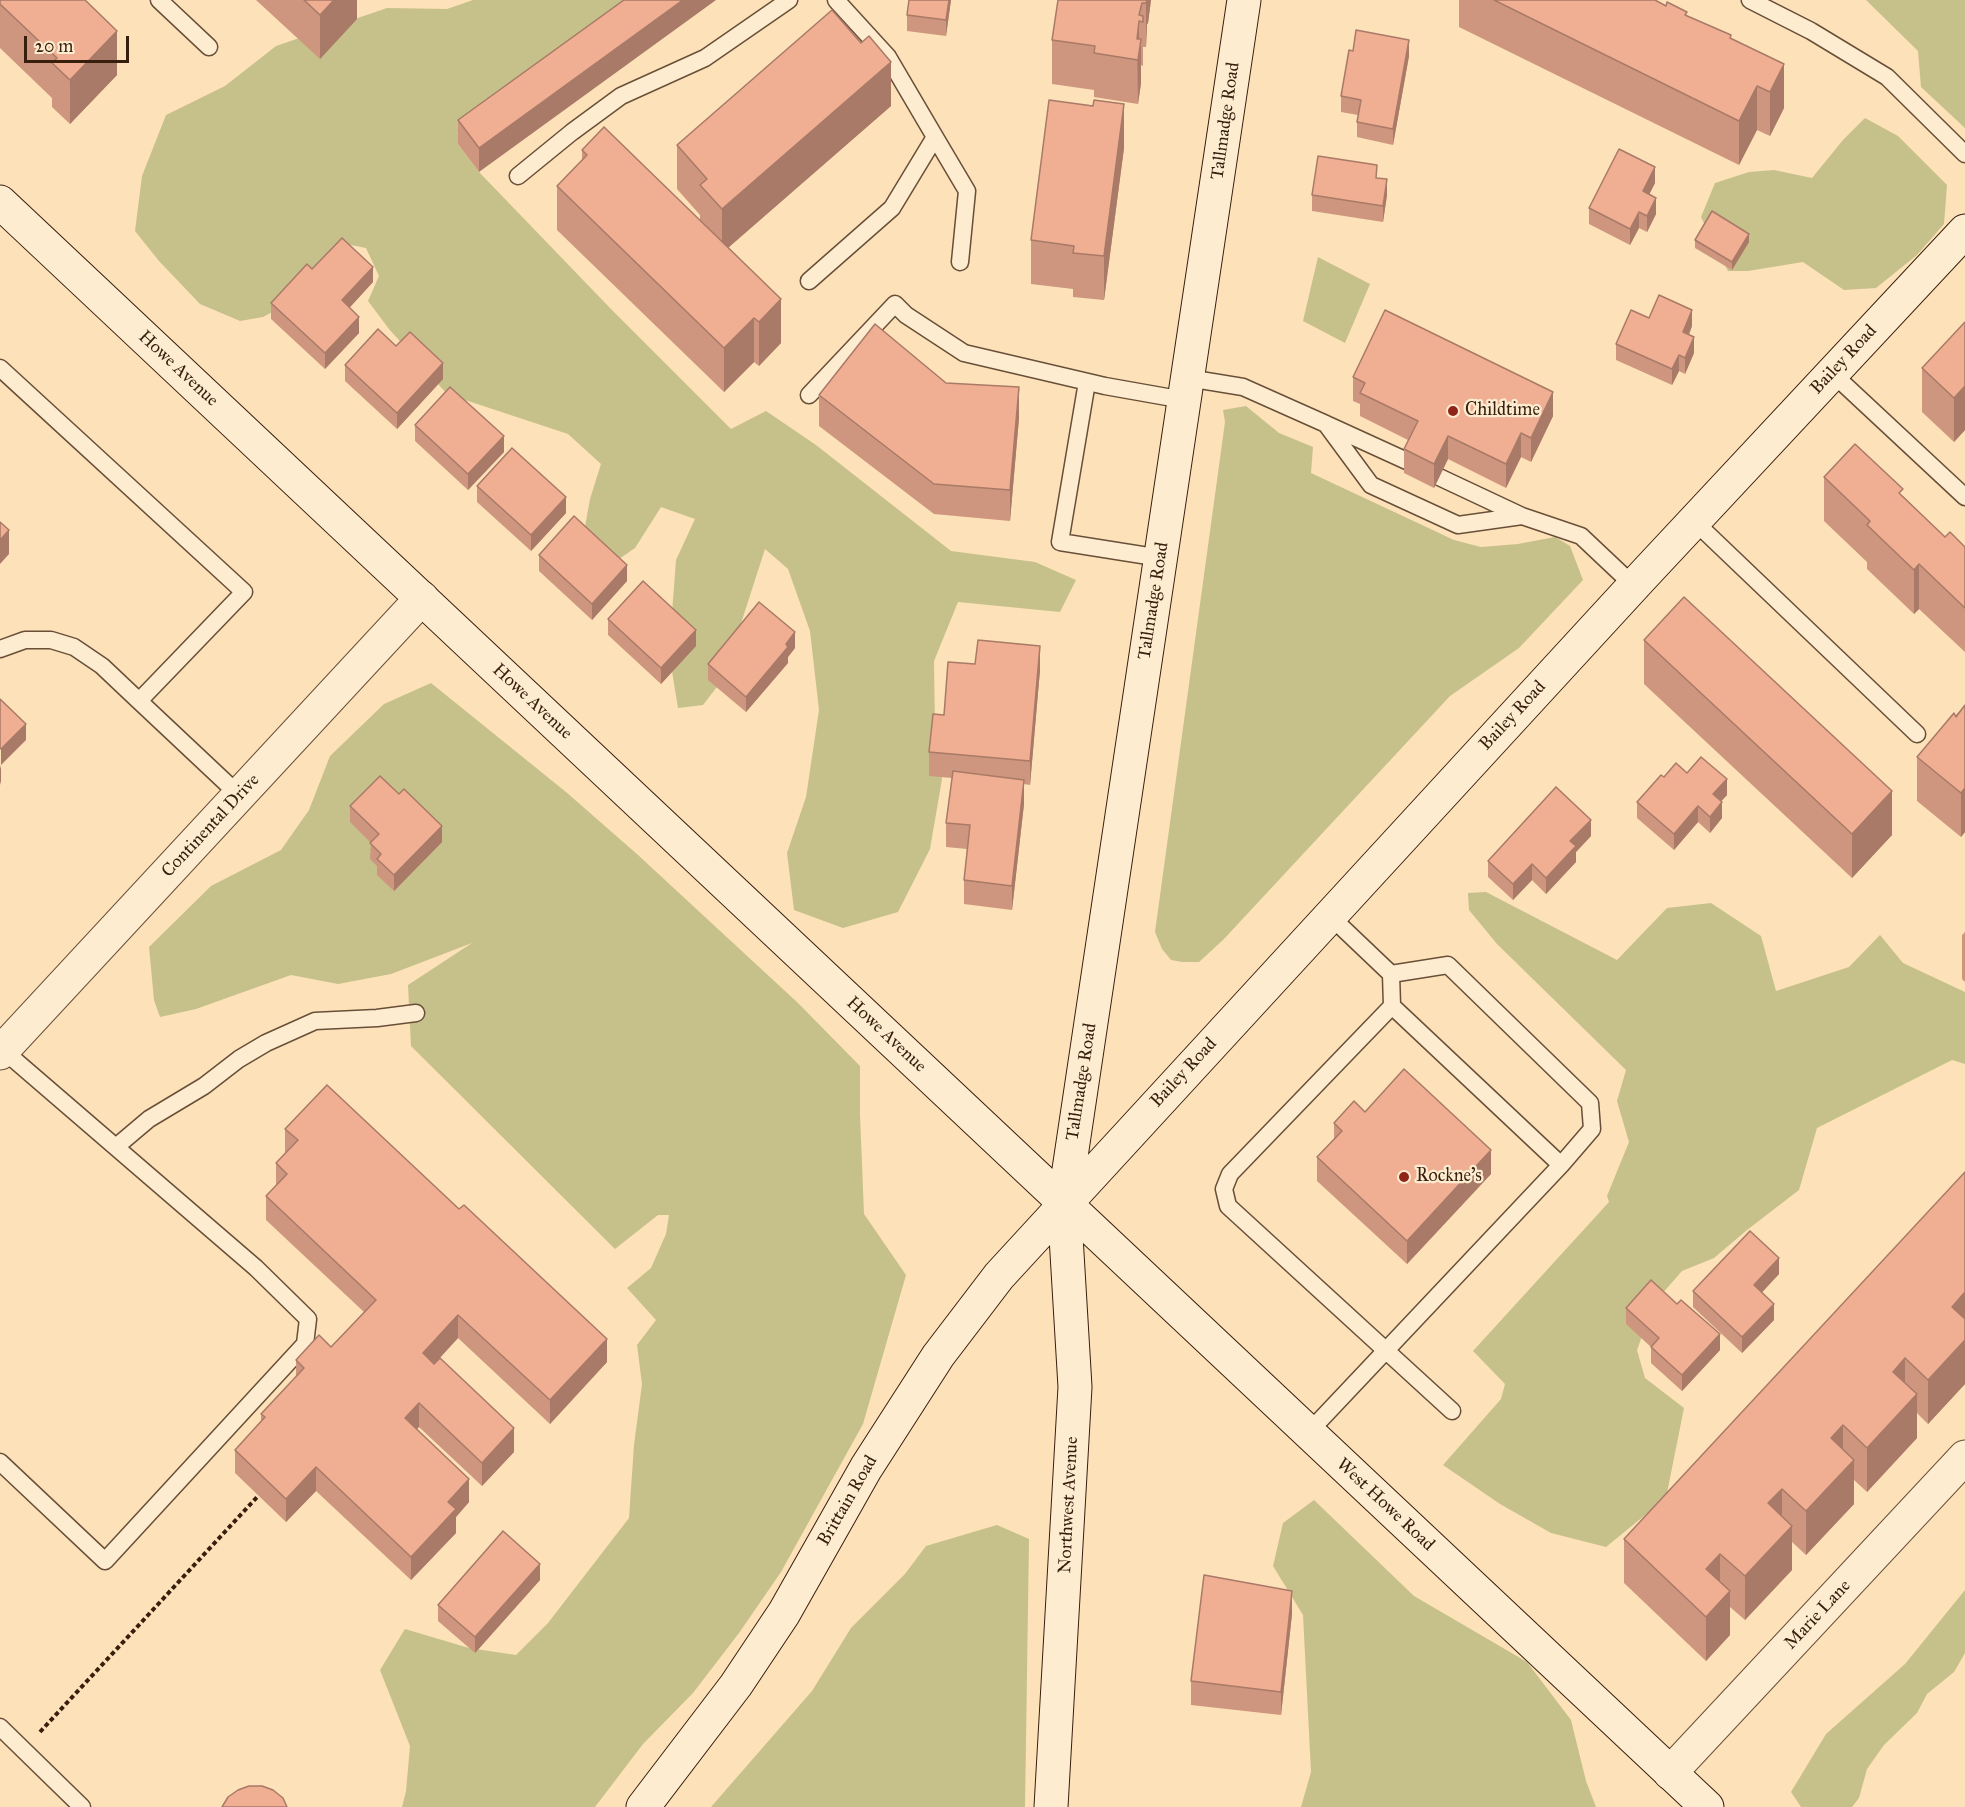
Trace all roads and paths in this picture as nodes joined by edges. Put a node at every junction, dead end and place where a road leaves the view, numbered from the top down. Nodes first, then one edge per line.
1 (159, 0) edge
2 (789, 0) edge
3 (836, 0) edge
4 (1244, 0) edge
5 (1750, 0) edge
6 (774, 5) edge
7 (209, 47) dead end
8 (935, 137) junction
9 (1965, 154) edge
10 (518, 176) dead end
11 (0, 202) edge
12 (1965, 231) edge
13 (960, 262) dead end
14 (809, 281) dead end
15 (0, 368) edge
16 (1832, 373) junction
17 (1087, 382) junction
18 (1186, 389) junction
19 (809, 395) dead end
20 (1326, 424) junction
21 (1409, 462) edge
22 (1439, 477) edge
23 (1965, 497) edge
24 (1522, 516) junction
25 (1694, 520) junction
26 (1161, 558) junction
27 (1634, 586) junction
28 (422, 598) junction
29 (0, 649) edge
30 (139, 701) junction
31 (1917, 734) dead end
32 (239, 795) junction
33 (1329, 915) junction
34 (1391, 974) junction
35 (1392, 1006) junction
36 (416, 1012) dead end
37 (2, 1052) edge
38 (117, 1146) junction
39 (1561, 1165) junction
40 (1064, 1203) junction
41 (1386, 1351) junction
42 (1452, 1411) dead end
43 (1308, 1433) junction
44 (1965, 1457) edge
45 (0, 1462) edge
46 (258, 1496) edge
47 (0, 1727) edge
48 (24, 1750) junction
49 (1670, 1773) junction
50 (82, 1807) edge
51 (643, 1807) edge
52 (1051, 1807) edge
53 (1707, 1807) edge

1 - 7 lane
2 - 6 lane
3 - 8 lane
4 - 18 street, Tallmadge Road
5 - 9 lane
6 - 10 lane
8 - 13 lane
8 - 14 lane
11 - 28 street, Howe Avenue
12 - 16 street, Bailey Road
15 - 30 lane
16 - 23 lane
16 - 25 street, Bailey Road
17 - 18 lane
17 - 19 lane
17 - 26 lane
18 - 20 lane
18 - 26 street, Tallmadge Road
20 - 21 lane
20 - 24 lane
22 - 24 lane
24 - 27 lane
25 - 27 street, Bailey Road
25 - 31 lane
26 - 40 street, Tallmadge Road
27 - 33 street, Bailey Road
28 - 32 street, Continental Drive
28 - 40 street, Howe Avenue
29 - 30 lane
30 - 32 lane
32 - 37 street, Continental Drive
33 - 34 lane
33 - 40 street, Bailey Road
34 - 35 lane
34 - 39 lane
35 - 39 lane
35 - 41 lane
36 - 38 lane
37 - 38 lane
38 - 45 lane
39 - 41 lane
40 - 43 street, West Howe Road
40 - 51 street, Brittain Road
40 - 52 street, Northwest Avenue
41 - 42 lane
41 - 43 lane
43 - 49 street, West Howe Road
44 - 49 street, Marie Lane
46 - 48 path
47 - 48 lane
48 - 50 lane
49 - 53 street, West Howe Road

